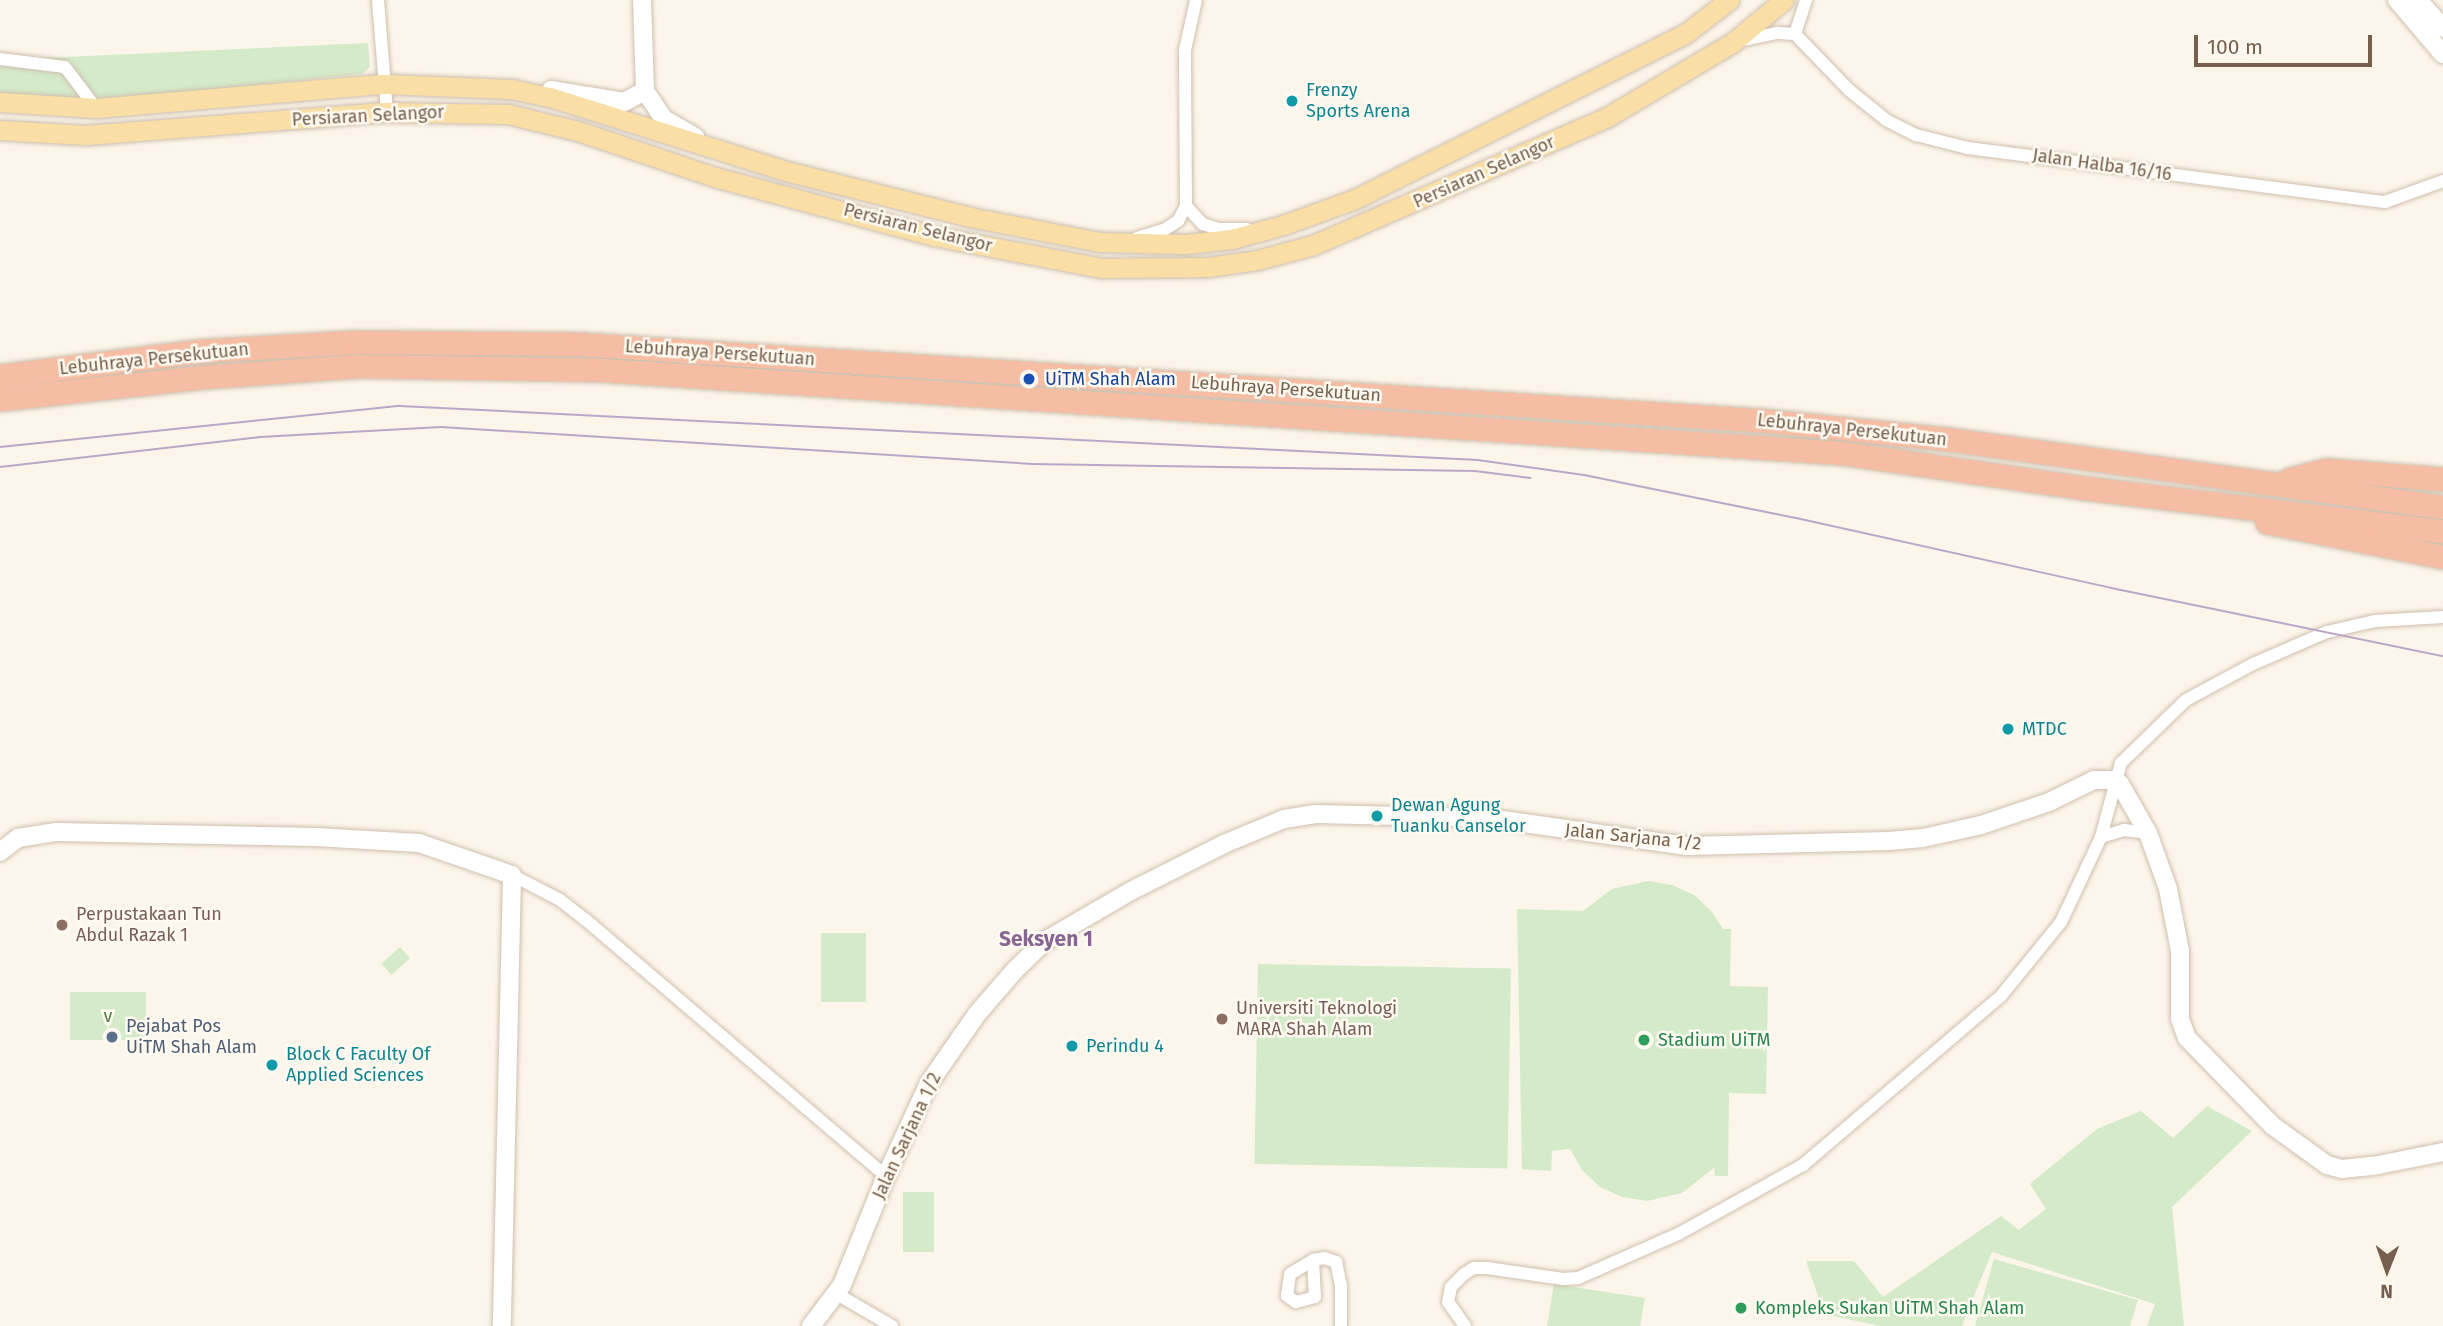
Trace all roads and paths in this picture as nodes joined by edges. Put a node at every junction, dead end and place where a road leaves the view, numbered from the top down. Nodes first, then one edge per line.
1 (378, 0) edge
2 (642, 0) edge
3 (1196, 0) edge
4 (1729, 0) edge
5 (1784, 0) edge
6 (1806, 0) edge
7 (2398, 0) edge
8 (2418, 0) edge
9 (2443, 28) edge
10 (1795, 34) junction
11 (1732, 43) junction
12 (2443, 54) edge
13 (0, 59) edge
14 (384, 83) junction
15 (511, 89) junction
16 (645, 91) junction
17 (0, 102) edge
18 (96, 108) junction
19 (387, 112) junction
20 (0, 130) edge
21 (734, 155) junction
22 (2443, 181) edge
23 (1186, 206) junction
24 (1286, 225) junction
25 (1118, 243) junction
26 (0, 376) edge
27 (0, 399) edge
28 (2443, 479) edge
29 (2278, 483) junction
30 (2077, 487) junction
31 (2443, 507) edge
32 (2443, 531) edge
33 (2443, 557) edge
34 (2443, 617) edge
35 (2114, 780) junction
36 (2148, 833) junction
37 (2101, 837) junction
38 (0, 852) edge
39 (512, 874) junction
40 (2443, 1152) edge
41 (886, 1176) junction
42 (1313, 1260) dead end
43 (837, 1294) junction
44 (502, 1326) edge
45 (811, 1326) edge
46 (892, 1326) edge
47 (1340, 1326) edge
48 (1465, 1326) edge

1 - 14 street
2 - 16 street
3 - 23 street
4 - 24 main road, Persiaran Selangor
5 - 11 main road, Persiaran Selangor
6 - 10 street
7 - 12 street
8 - 9 street
10 - 11 street
10 - 22 street, Jalan Halba 16/16
11 - 19 main road, Persiaran Selangor
13 - 18 street
14 - 15 main road, Persiaran Selangor
14 - 18 main road, Persiaran Selangor
14 - 19 street
15 - 16 street
15 - 21 main road, Persiaran Selangor
16 - 21 street
17 - 18 main road, Persiaran Selangor
19 - 20 main road, Persiaran Selangor
21 - 25 main road, Persiaran Selangor
23 - 24 street
23 - 25 street
24 - 25 main road, Persiaran Selangor
26 - 29 highway, Lebuhraya Persekutuan
27 - 30 highway, Lebuhraya Persekutuan
28 - 29 highway
29 - 31 highway, Lebuhraya Persekutuan
30 - 32 highway, Lebuhraya Persekutuan
30 - 33 highway
34 - 35 street
35 - 36 street
35 - 37 street
35 - 41 street, Jalan Sarjana 1/2
36 - 37 street
36 - 40 street
37 - 48 street
38 - 39 street
39 - 41 street
39 - 44 street
41 - 43 street, Jalan Sarjana 1/2
42 - 47 street
43 - 45 street, Jalan Sarjana 1/2
43 - 46 street

